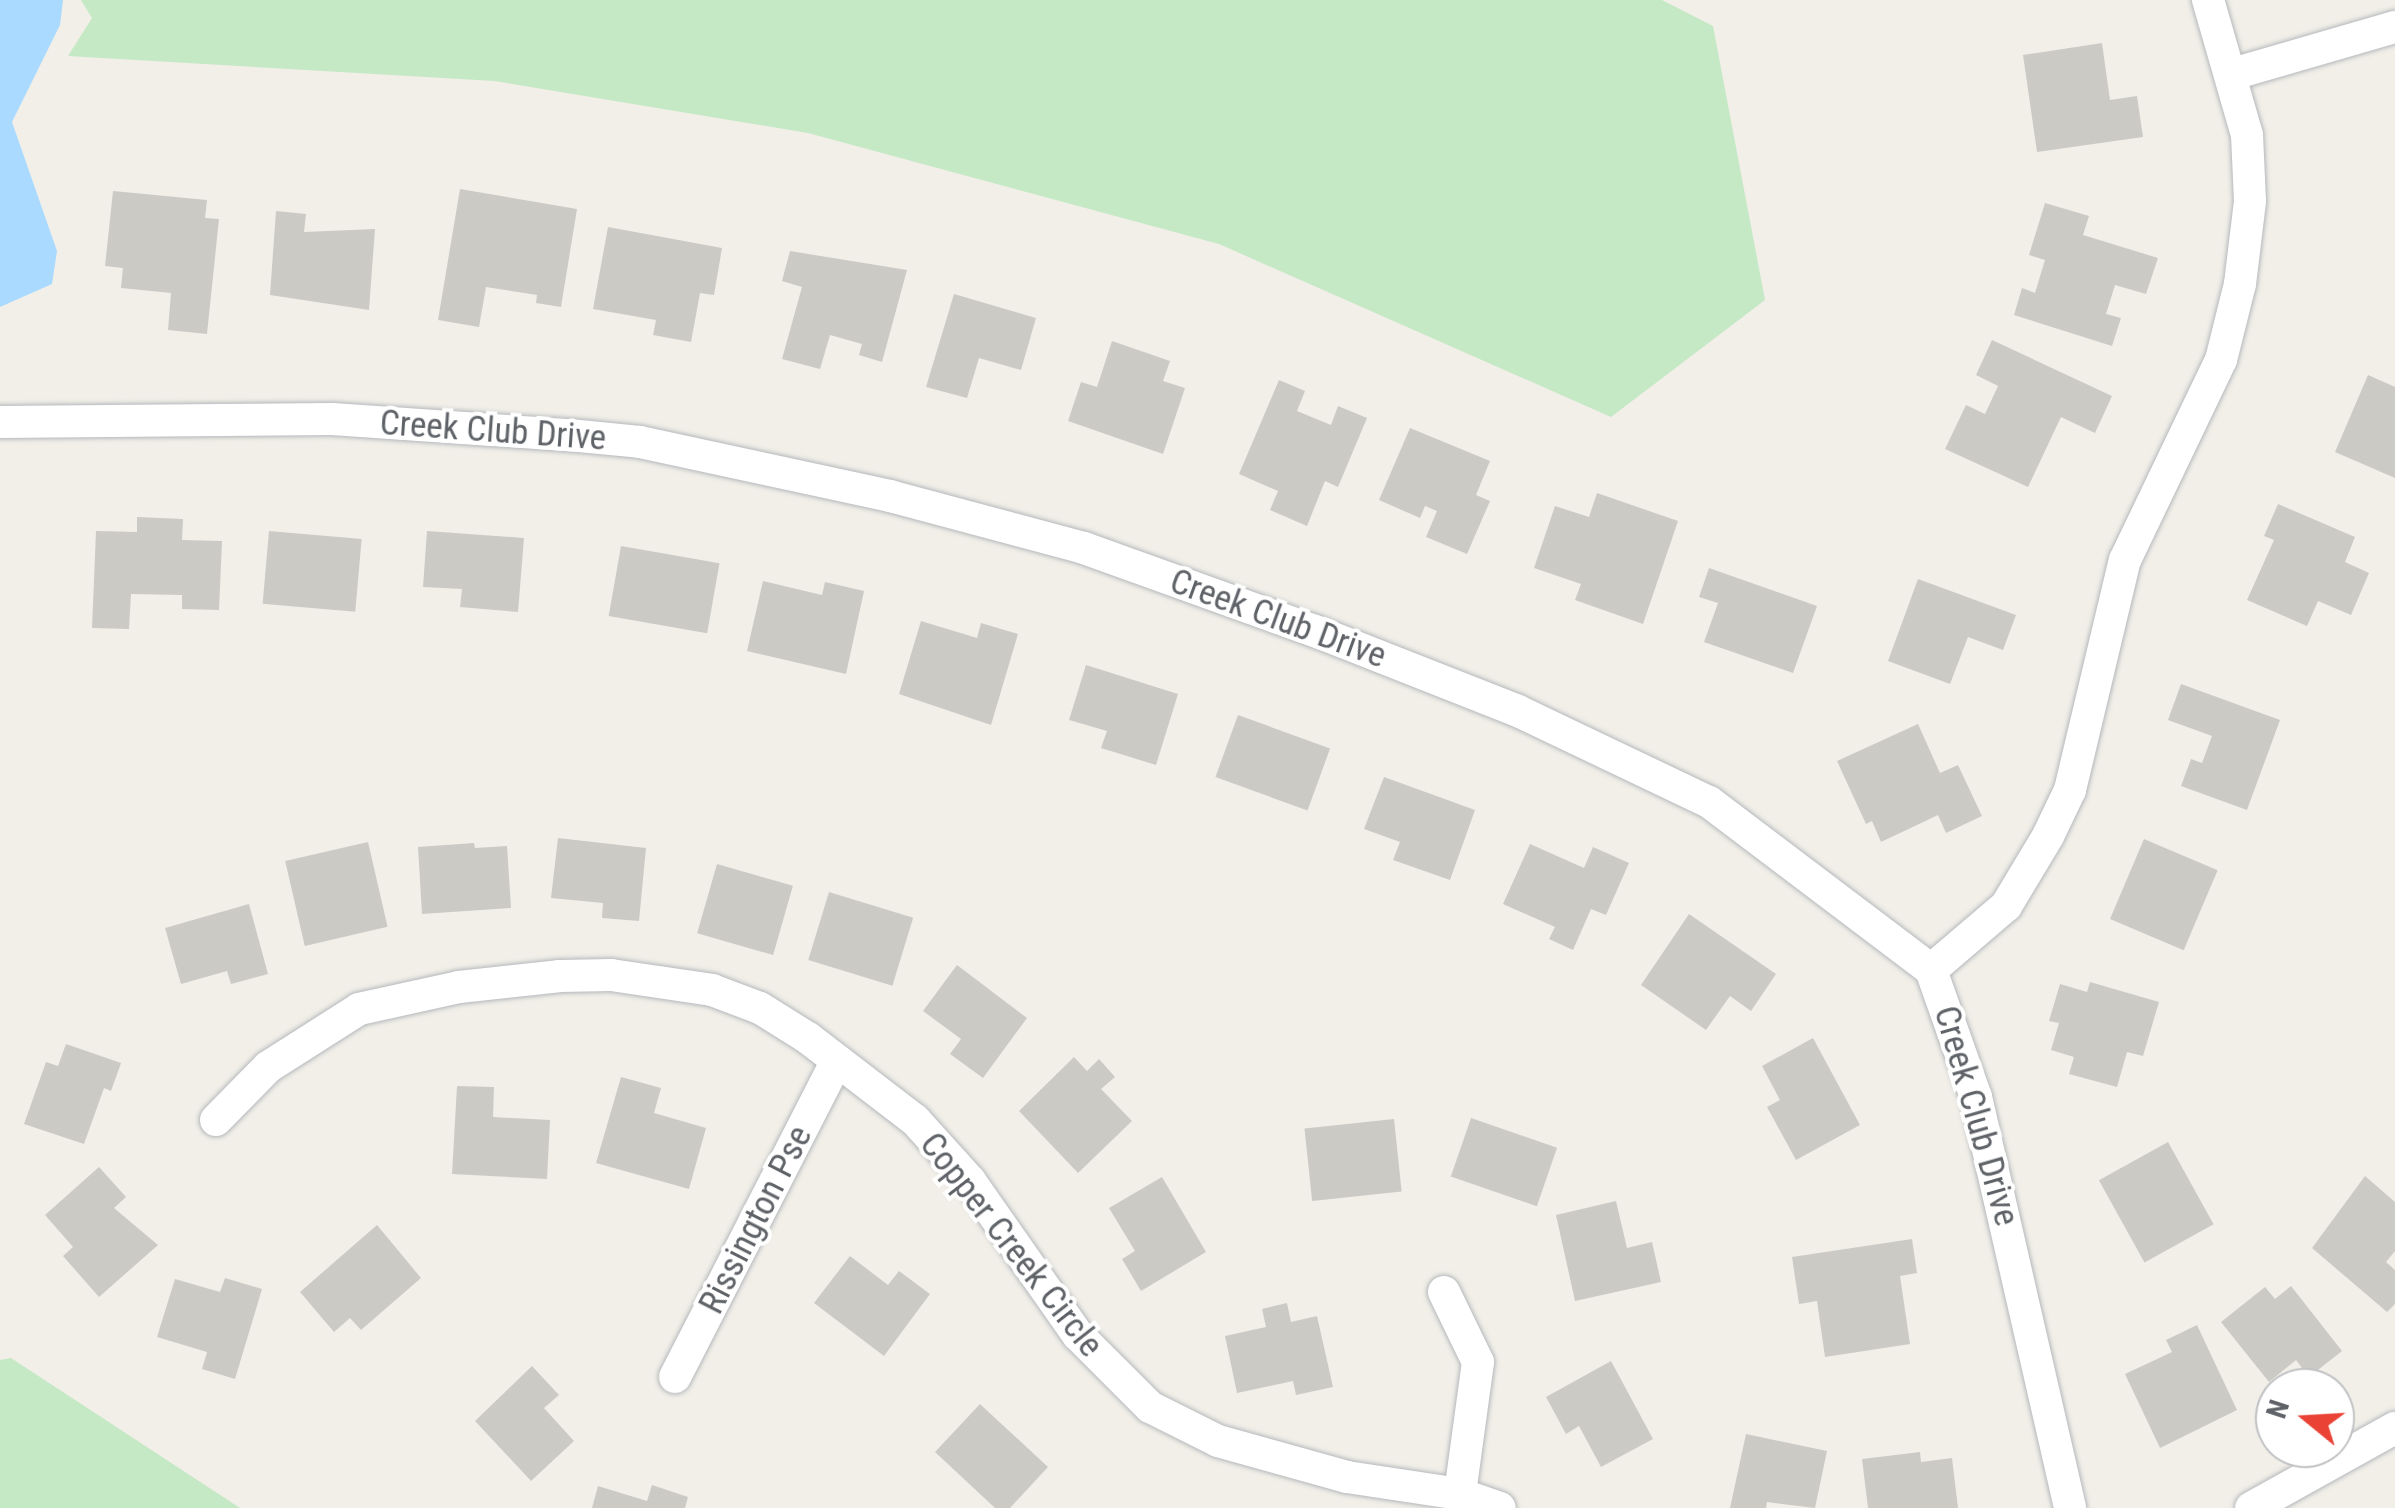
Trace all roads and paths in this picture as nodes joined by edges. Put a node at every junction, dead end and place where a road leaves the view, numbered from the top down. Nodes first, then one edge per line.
1 (2208, 0) edge
2 (2395, 27) edge
3 (2233, 74) junction
4 (0, 422) edge
5 (1931, 970) junction
6 (836, 1062) junction
7 (216, 1120) dead end
8 (1444, 1292) dead end
9 (675, 1377) dead end
10 (2395, 1428) edge
11 (1460, 1494) junction
12 (1500, 1508) edge
13 (2070, 1508) edge
14 (2251, 1508) edge

1 - 3 street
2 - 3 street
3 - 5 street
4 - 5 street, Creek Club Drive
5 - 13 street, Creek Club Drive
6 - 7 street, Copper Creek Circle
6 - 9 street, Rissington Pse
6 - 11 street, Copper Creek Circle
8 - 11 street
10 - 14 street
11 - 12 street, Copper Creek Circle

